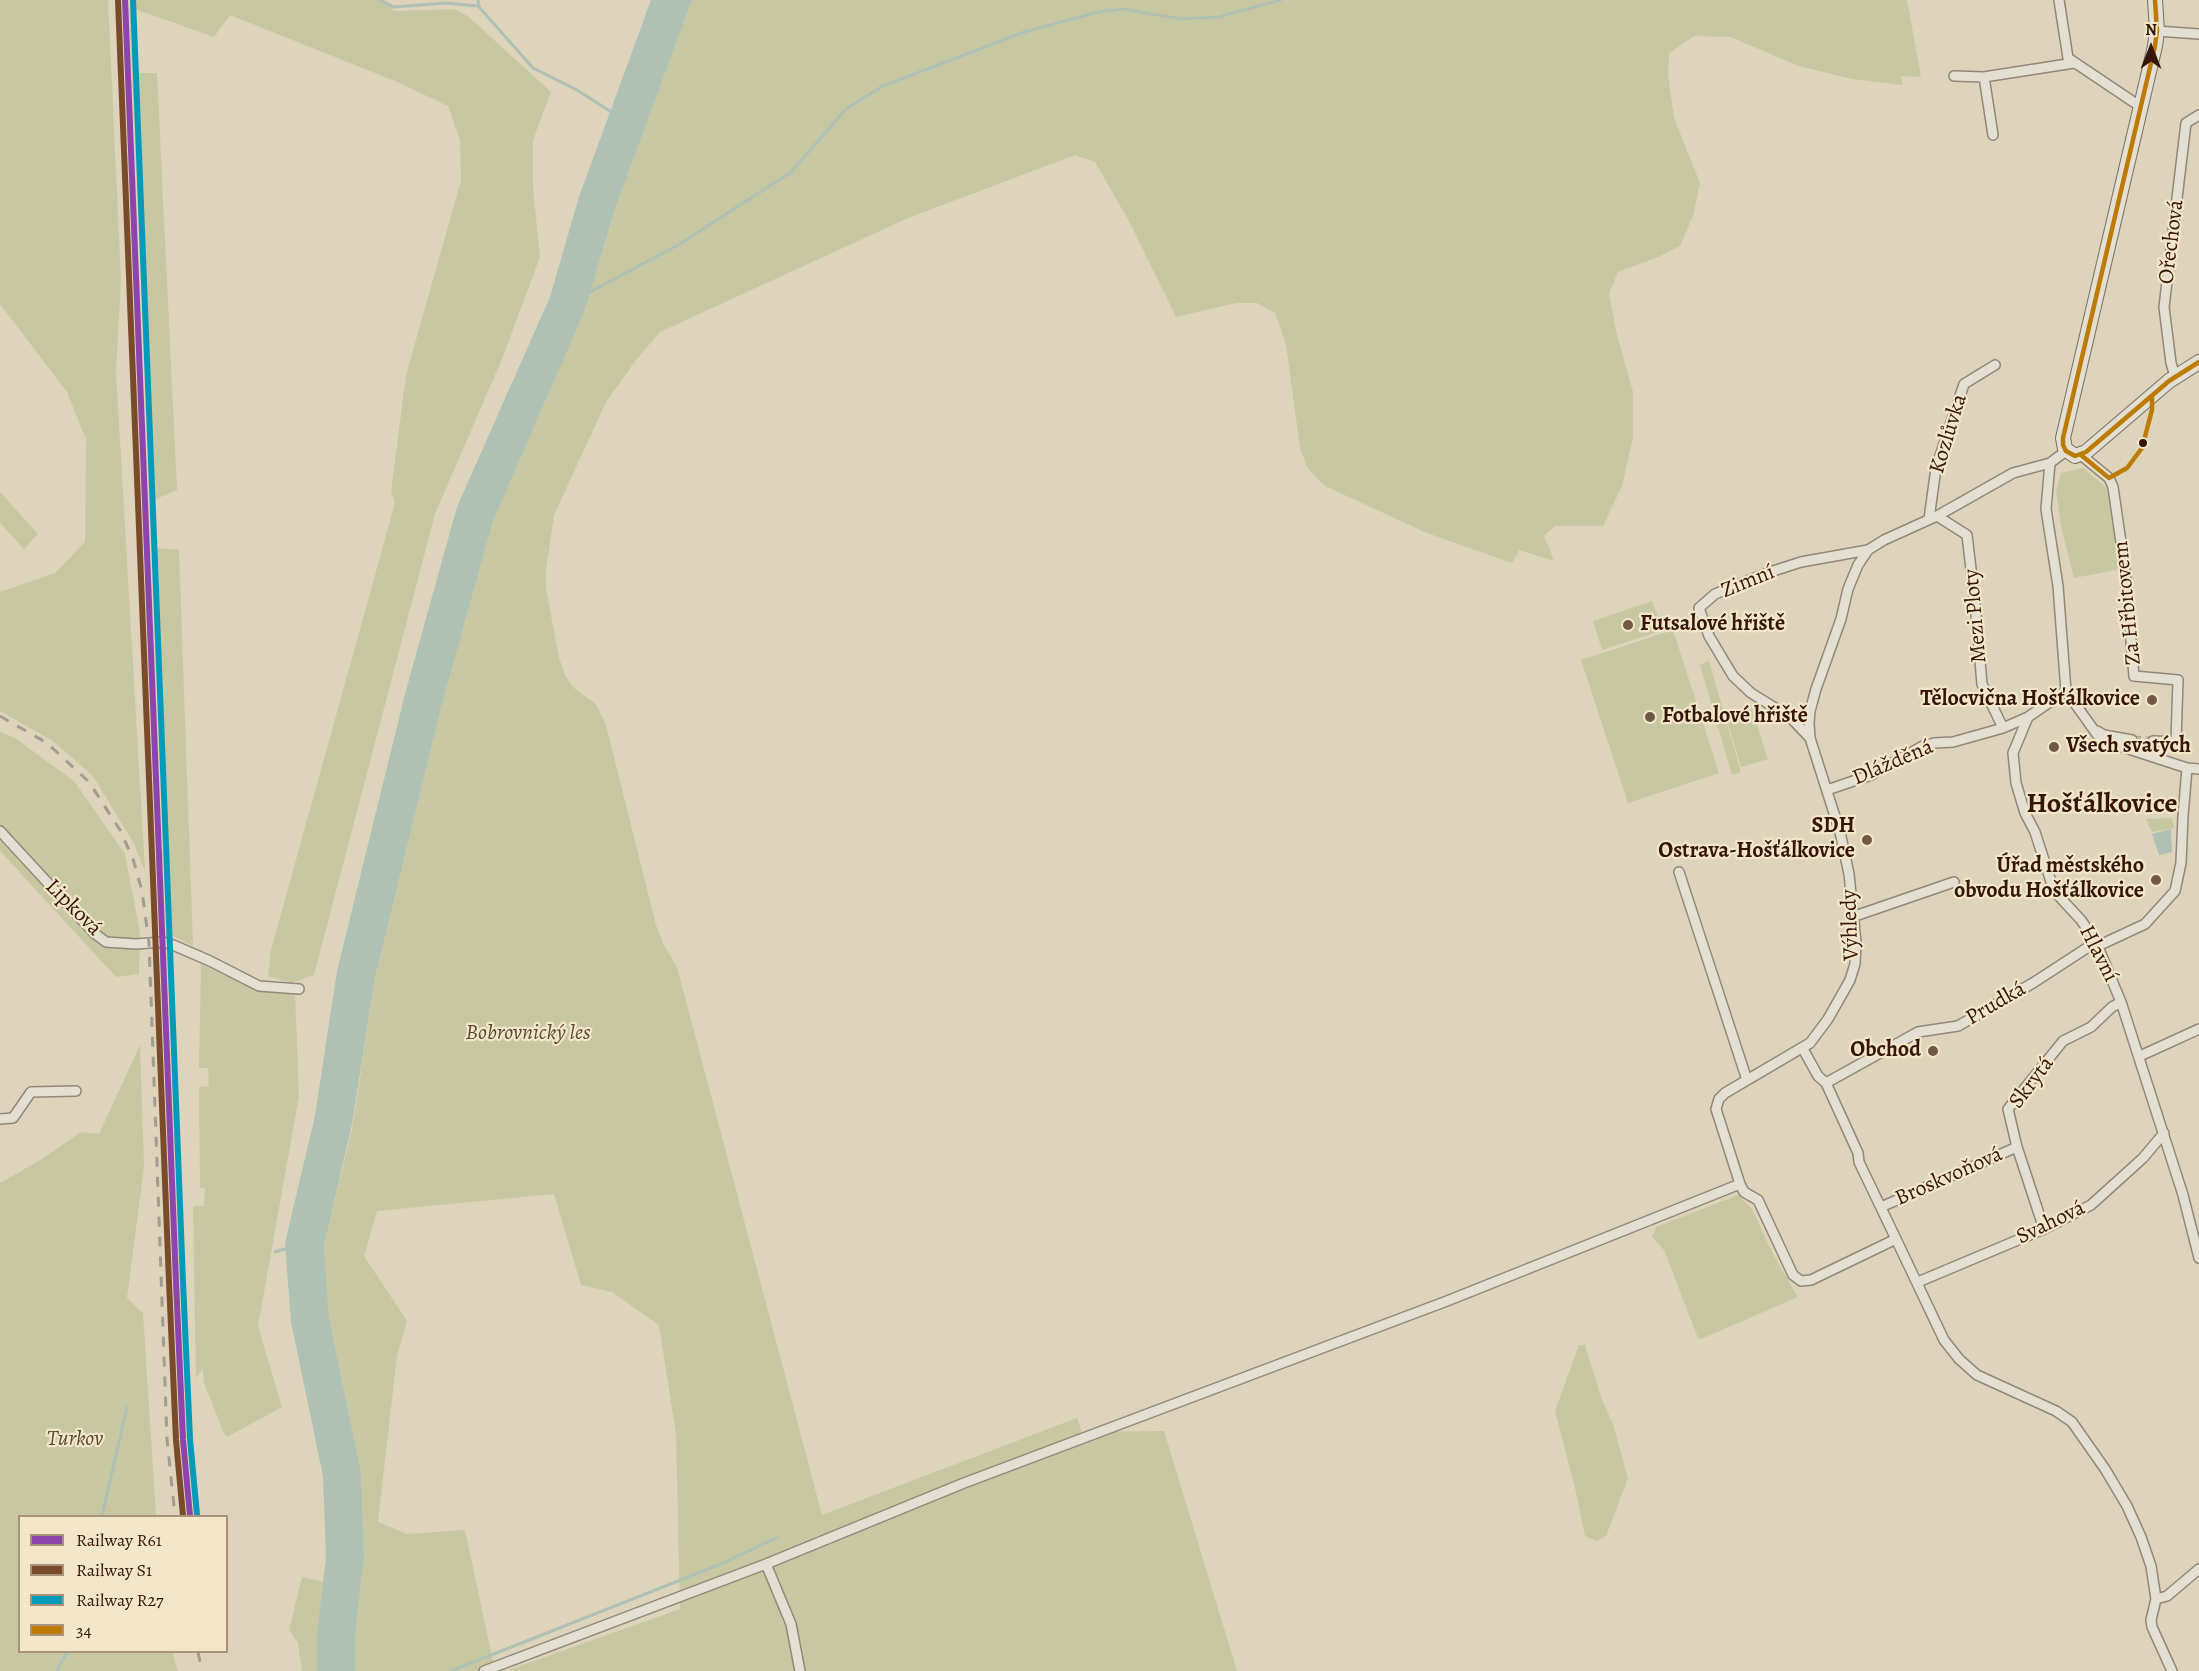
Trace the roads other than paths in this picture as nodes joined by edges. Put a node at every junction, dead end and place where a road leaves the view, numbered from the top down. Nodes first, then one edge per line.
1 (2059, 0) edge
2 (2155, 0) edge
3 (2157, 31) junction
4 (2199, 34) edge
5 (2074, 63) junction
6 (1954, 76) dead end
7 (1984, 77) junction
8 (2141, 107) junction
9 (2199, 115) edge
10 (1993, 135) dead end
11 (2199, 362) edge
12 (1995, 365) dead end
13 (2175, 376) junction
14 (2066, 451) junction
15 (2081, 455) junction
16 (2050, 464) junction
17 (1933, 518) junction
18 (1868, 550) junction
19 (2066, 691) junction
20 (2028, 717) junction
21 (2003, 728) junction
22 (1810, 738) junction
23 (2153, 741) tunnel mouth
24 (2187, 768) junction
25 (2199, 769) edge
26 (1827, 790) junction
27 (0, 831) edge
28 (1679, 872) dead end
29 (1954, 882) dead end
30 (1855, 916) junction
31 (2097, 944) junction
32 (300, 989) dead end
33 (2121, 1002) junction
34 (2199, 1029) edge
35 (1803, 1048) junction
36 (2140, 1056) junction
37 (1747, 1080) junction
38 (1826, 1083) junction
39 (76, 1091) dead end
40 (0, 1119) edge
41 (2164, 1133) junction
42 (2017, 1147) junction
43 (1740, 1184) junction
44 (1881, 1207) junction
45 (2044, 1229) junction
46 (1896, 1239) junction
47 (2199, 1258) edge
48 (1918, 1282) junction
49 (766, 1564) junction
50 (2199, 1569) edge
51 (2156, 1599) junction
52 (484, 1671) edge
53 (800, 1671) edge
54 (2172, 1671) edge

1 - 5 street
2 - 3 street
3 - 4 street
3 - 8 street
5 - 7 street
5 - 8 street
6 - 7 street
7 - 10 street
8 - 14 street
9 - 13 street, Ořechová
11 - 13 street
12 - 17 street, Kozlůvka
13 - 15 street
14 - 15 street
14 - 16 street
15 - 23 street, Za Hřbitovem
16 - 17 street
16 - 19 street
17 - 18 street
17 - 21 street, Mezi Ploty
18 - 22 street, Výhledy
18 - 22 street, Zimní
19 - 20 street
19 - 24 street
20 - 21 street, Dlážděná
20 - 31 street, Hlavní
21 - 26 street, Dlážděná
22 - 26 street, Výhledy
24 - 25 street
24 - 31 street, Prudká
26 - 30 street, Výhledy
27 - 32 street, Lipková
28 - 37 street
29 - 30 street
30 - 35 street, Výhledy
31 - 33 street, Hlavní
31 - 38 street, Prudká
33 - 36 street, Hlavní
33 - 42 street, Skrytá
34 - 36 street
35 - 37 street, Výhledy
35 - 38 street
36 - 41 street, Hlavní
37 - 43 street, Výhledy
38 - 44 street
39 - 40 street
41 - 45 street, Svahová
41 - 47 street, Hlavní
42 - 44 street, Broskvoňová
42 - 45 street, Skrytá
43 - 46 street
43 - 49 street
44 - 46 street
45 - 48 street, Svahová
46 - 48 street
48 - 51 street
49 - 52 street
49 - 53 street
50 - 51 street
51 - 54 street

